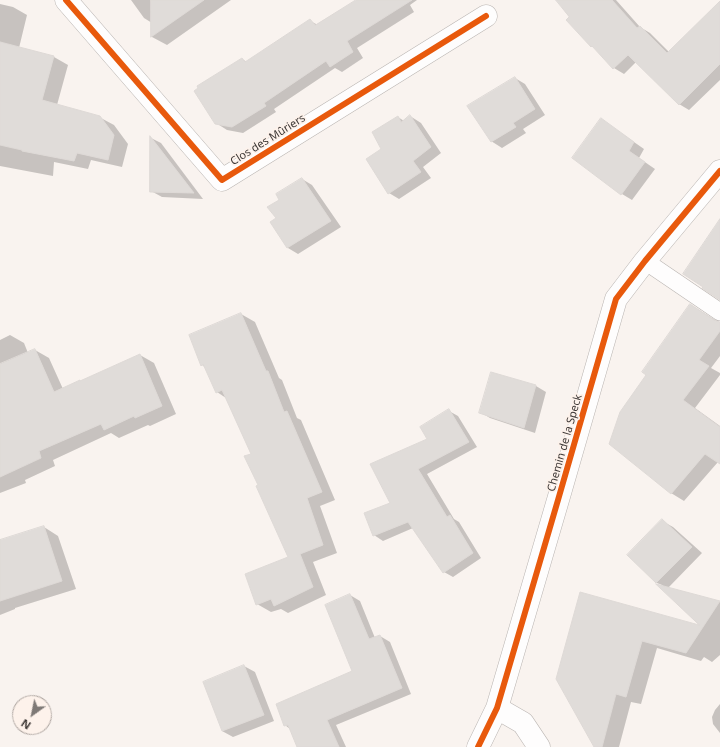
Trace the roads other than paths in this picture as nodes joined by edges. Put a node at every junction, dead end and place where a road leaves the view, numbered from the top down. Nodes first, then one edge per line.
1 (66, 0) edge
2 (486, 16) dead end
3 (720, 171) edge
4 (645, 261) junction
5 (720, 312) edge
6 (497, 708) junction
7 (478, 747) edge
8 (539, 747) edge

1 - 2 street, Clos des Mûriers
3 - 4 street, Chemin de la Speck
4 - 5 lane
4 - 6 street, Chemin de la Speck
6 - 7 street, Chemin de la Speck
6 - 8 street

